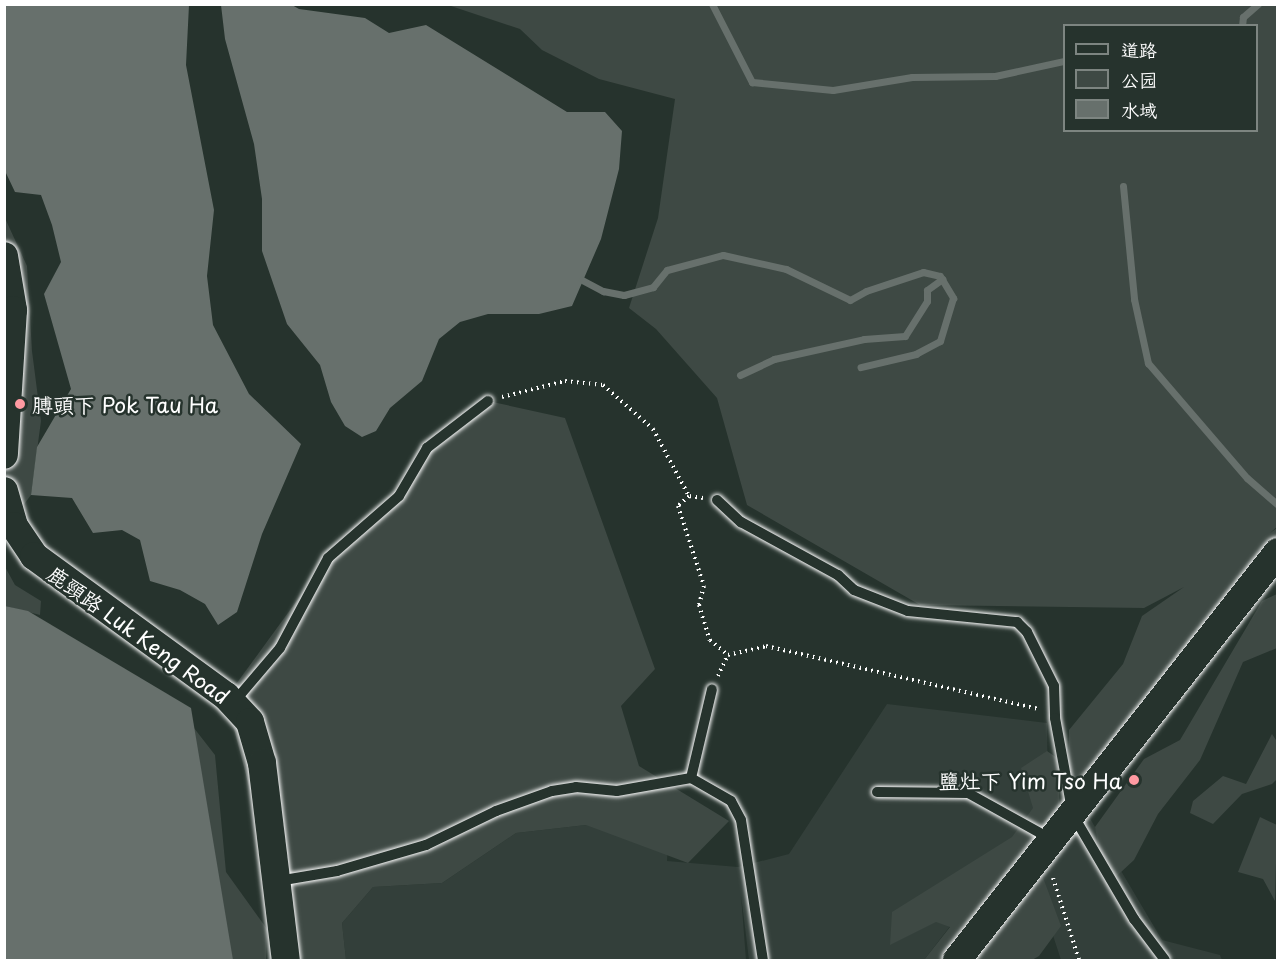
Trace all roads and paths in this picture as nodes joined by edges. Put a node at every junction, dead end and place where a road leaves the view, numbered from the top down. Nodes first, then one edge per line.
1 (4, 256) edge
2 (488, 401) joint
3 (4, 455) edge
4 (4, 491) edge
5 (688, 496) junction
6 (717, 500) joint
7 (1278, 552) edge
8 (728, 655) junction
9 (712, 689) joint
10 (234, 702) junction
11 (1055, 718) junction
12 (691, 778) junction
13 (877, 792) dead end
14 (1073, 815) junction
15 (1049, 846) junction
16 (276, 881) junction
17 (286, 960) edge
18 (763, 960) edge
19 (957, 960) edge
20 (1080, 960) edge
21 (1165, 960) edge

1 - 3 street
2 - 5 path
2 - 10 lane
4 - 10 street, 鹿頸路 Luk Keng Road
5 - 6 path
5 - 8 path
6 - 11 lane
7 - 14 street
8 - 9 path
8 - 11 path
9 - 12 lane
10 - 16 street, 鹿頸路 Luk Keng Road
11 - 14 lane
12 - 16 lane
12 - 18 lane
13 - 15 lane
14 - 15 street
14 - 21 lane
15 - 19 street
15 - 20 path
16 - 17 street, 鹿頸路 Luk Keng Road

